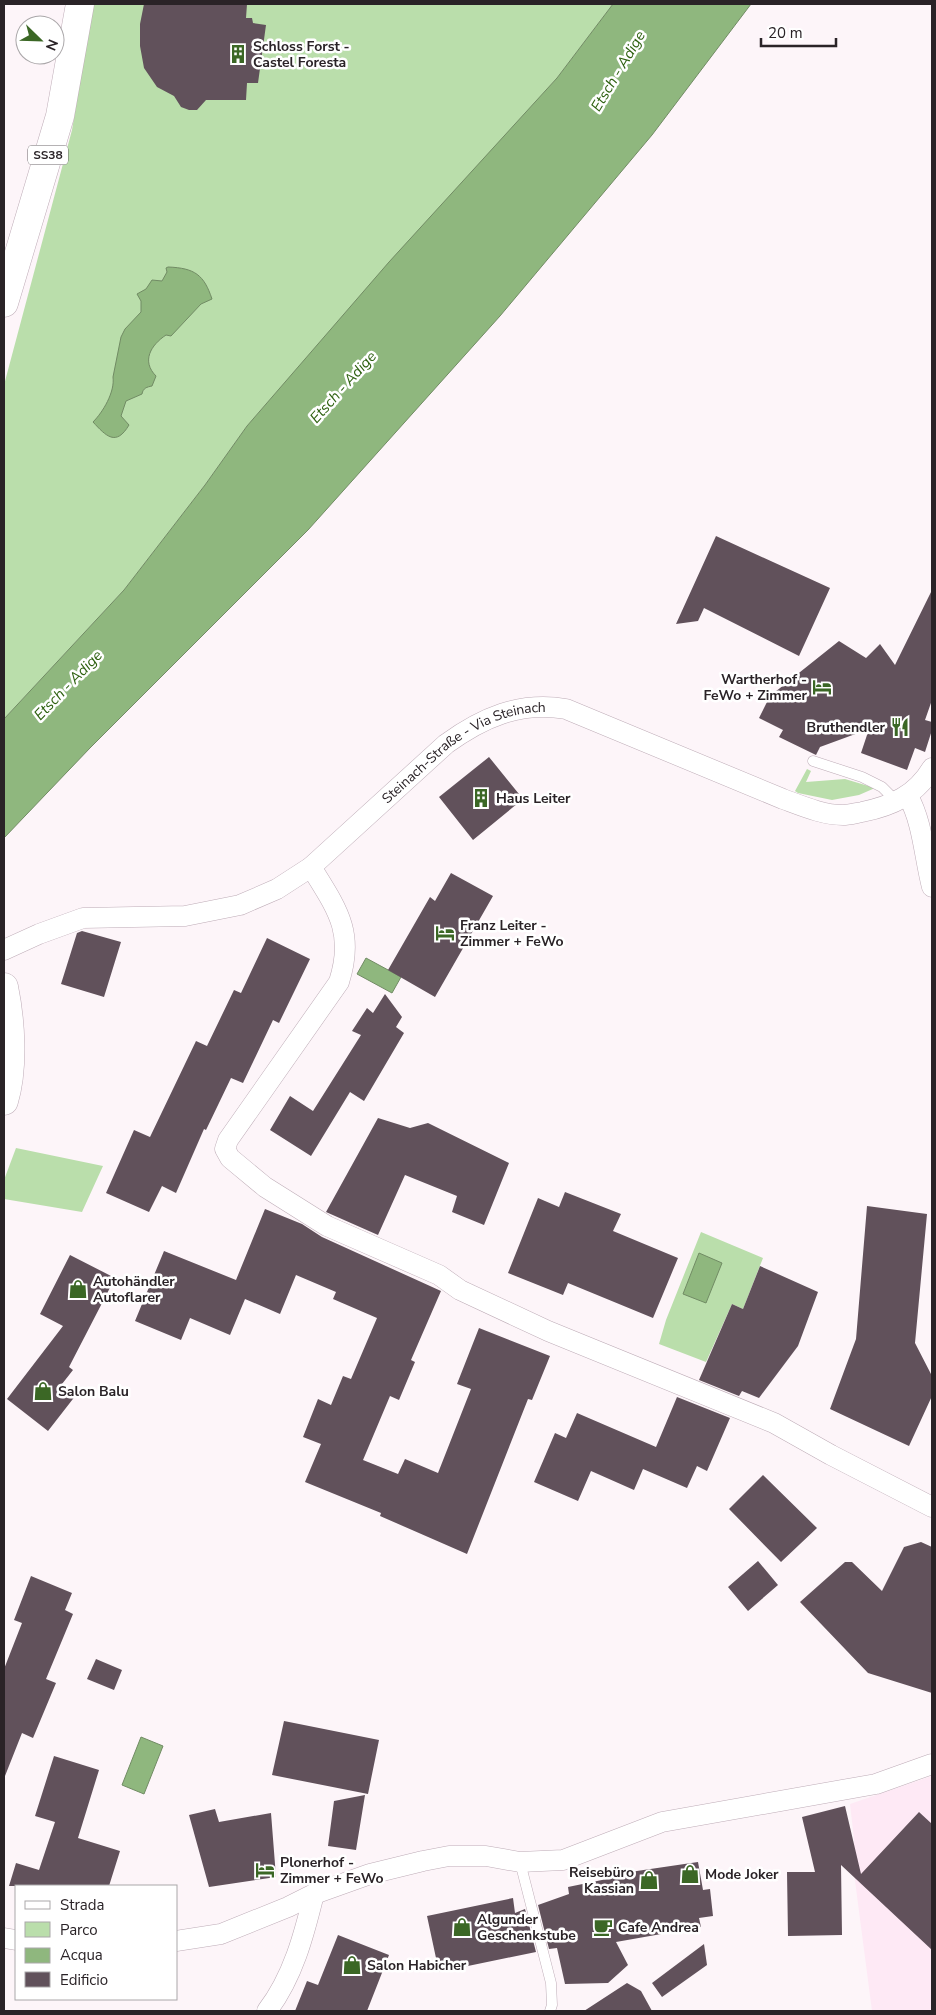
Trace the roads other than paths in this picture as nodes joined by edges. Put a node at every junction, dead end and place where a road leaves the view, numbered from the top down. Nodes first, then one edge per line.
1 (80, 4) edge
2 (4, 303) edge
3 (813, 761) dead end
4 (932, 768) edge
5 (903, 799) junction
6 (311, 867) junction
7 (932, 886) edge
8 (4, 950) edge
9 (4, 988) edge
10 (4, 1101) edge
11 (932, 1508) edge
12 (932, 1764) edge
13 (520, 1862) junction
14 (314, 1894) junction
15 (178, 1940) edge
16 (267, 2011) edge
17 (550, 2011) edge

1 - 2 main road, SS38
3 - 5 lane
4 - 5 street, Steinach-Straße - Via Steinach
5 - 6 street, Steinach-Straße - Via Steinach
5 - 7 street
6 - 8 street, Steinach-Straße - Via Steinach
6 - 11 street
9 - 10 main road
12 - 13 street
13 - 14 street
13 - 17 lane
14 - 15 street
14 - 16 street

